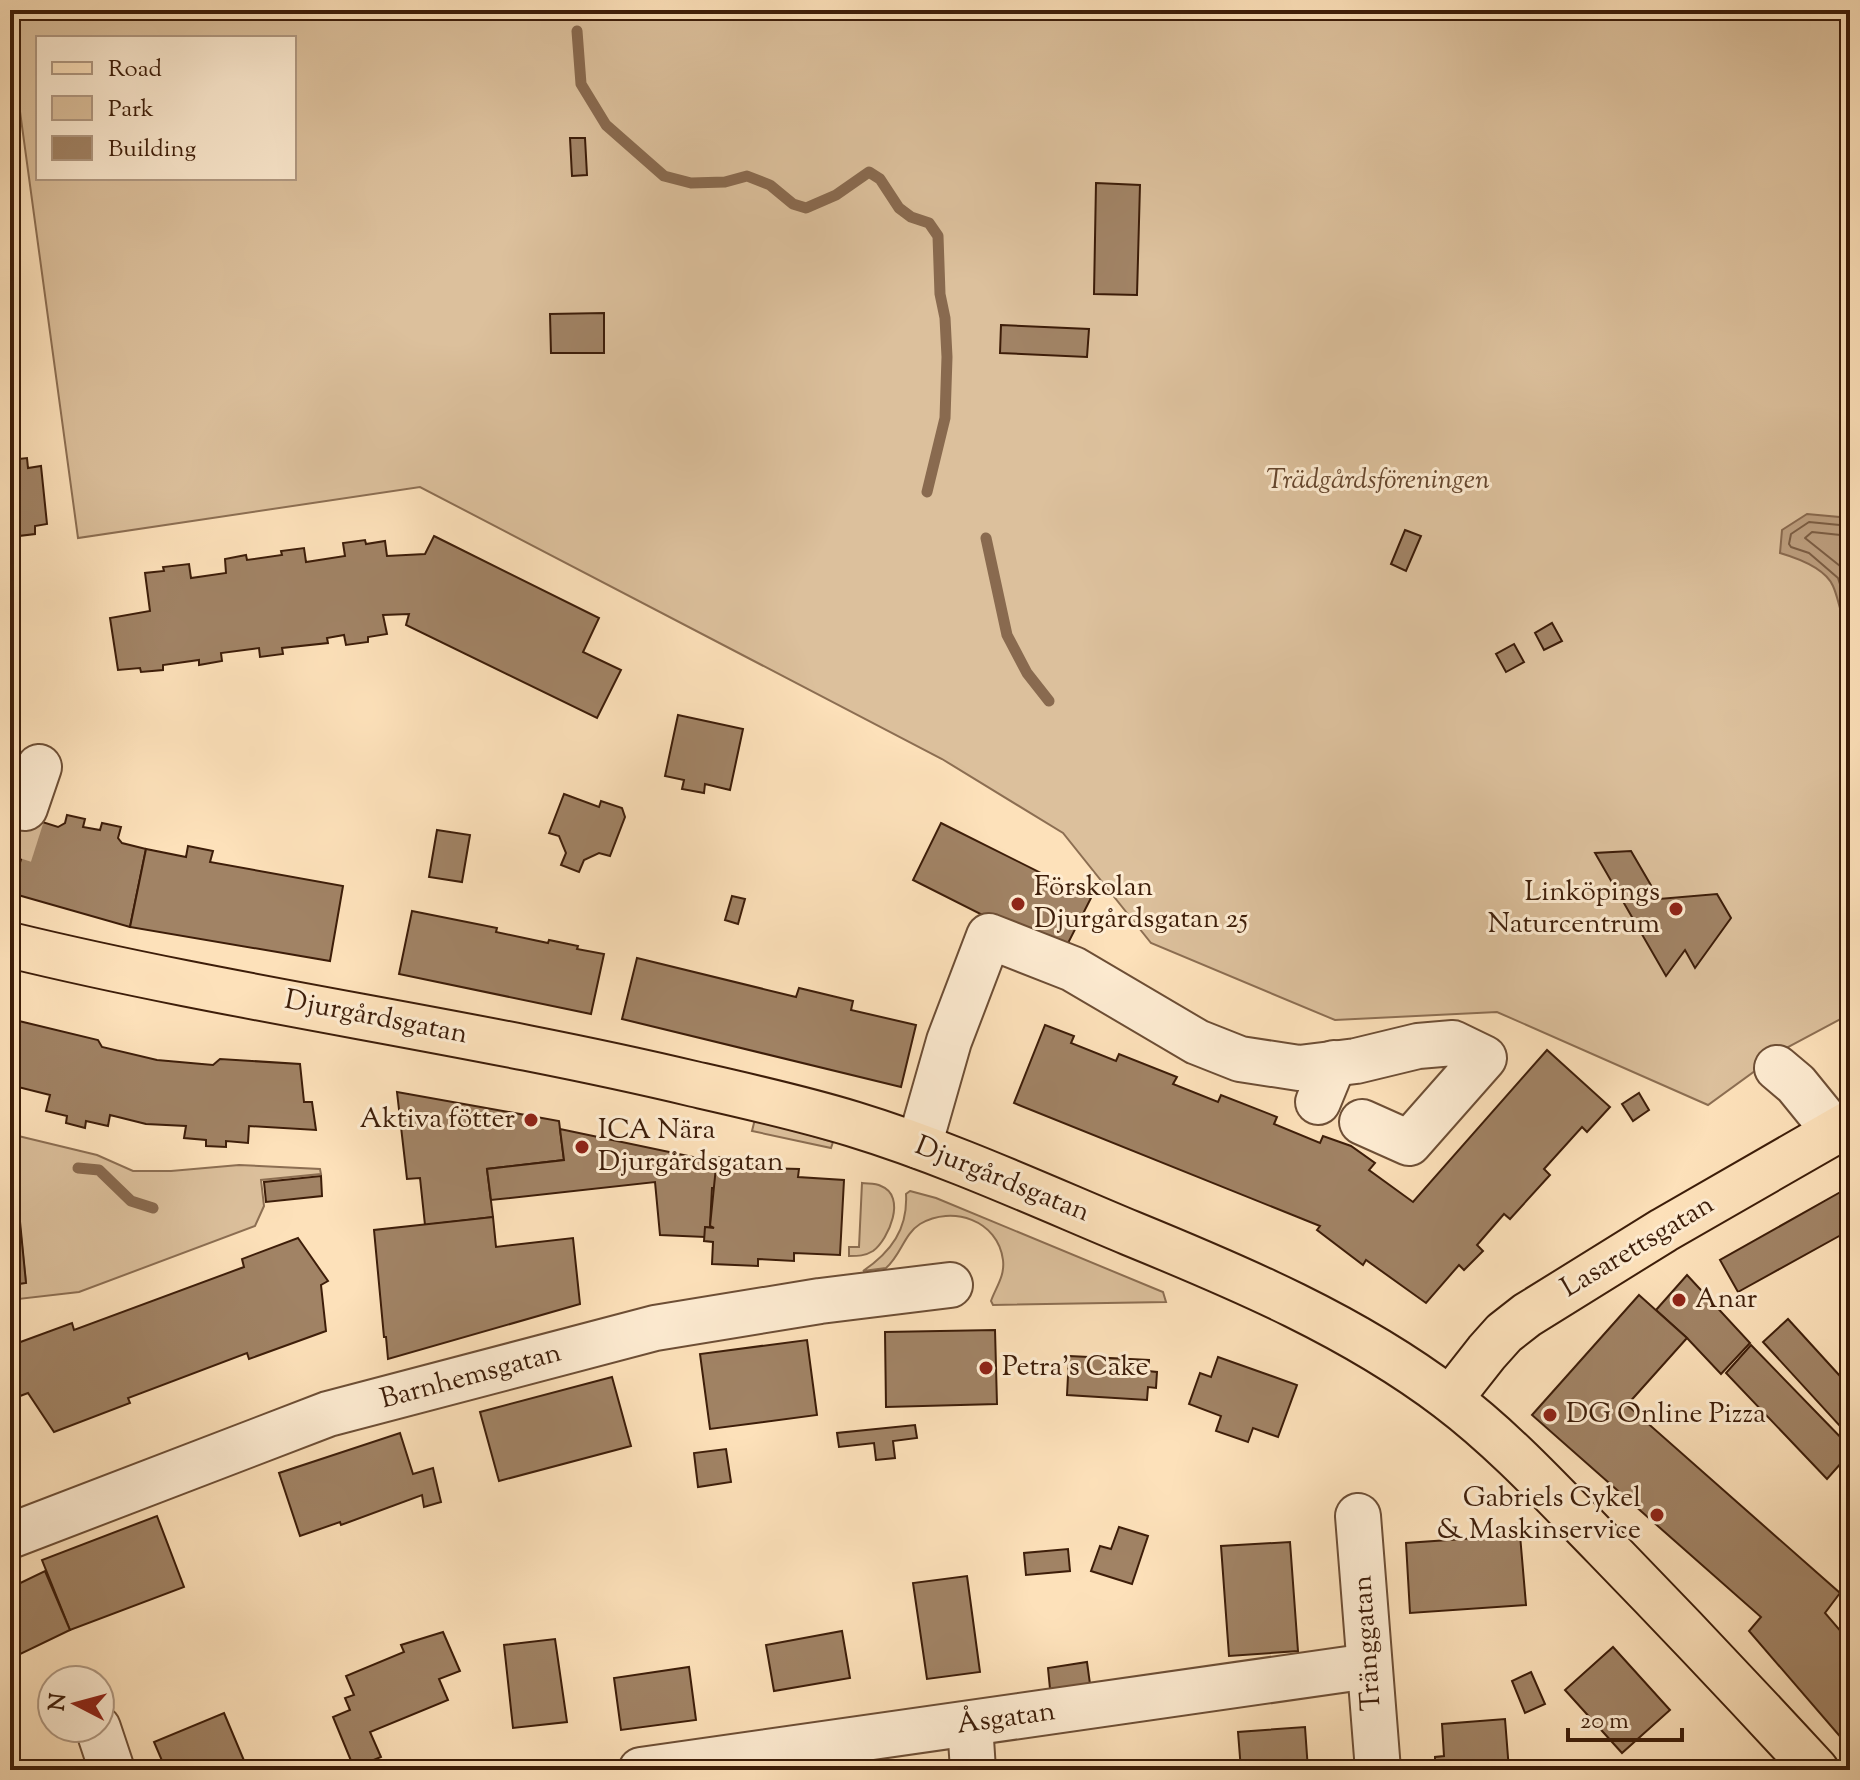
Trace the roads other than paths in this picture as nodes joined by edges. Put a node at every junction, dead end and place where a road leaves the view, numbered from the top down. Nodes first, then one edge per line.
1 (39, 767) dead end
2 (25, 808) tunnel mouth
3 (10, 945) edge
4 (1777, 1068) dead end
5 (1362, 1122) dead end
6 (1842, 1127) edge
7 (919, 1146) junction
8 (950, 1285) dead end
9 (1450, 1399) junction
10 (1358, 1516) dead end
11 (10, 1536) edge
12 (1369, 1666) junction
13 (970, 1724) junction
14 (103, 1744) edge
15 (819, 1757) edge
16 (695, 1766) edge
17 (112, 1770) edge
18 (641, 1770) edge
19 (973, 1770) edge
20 (1378, 1770) edge
21 (1816, 1770) edge

1 - 2 street
3 - 7 main road, Djurgårdsgatan
4 - 6 street
5 - 7 street
6 - 9 main road, Lasarettsgatan
7 - 9 main road, Djurgårdsgatan
8 - 11 street, Barnhemsgatan
9 - 21 main road, Djurgårdsgatan
10 - 12 street, Tränggatan
12 - 13 street, Åsgatan
12 - 20 street, Tränggatan
13 - 15 street, Åsgatan
13 - 19 street
14 - 17 street
15 - 16 street, Åsgatan
16 - 18 street, Åsgatan

